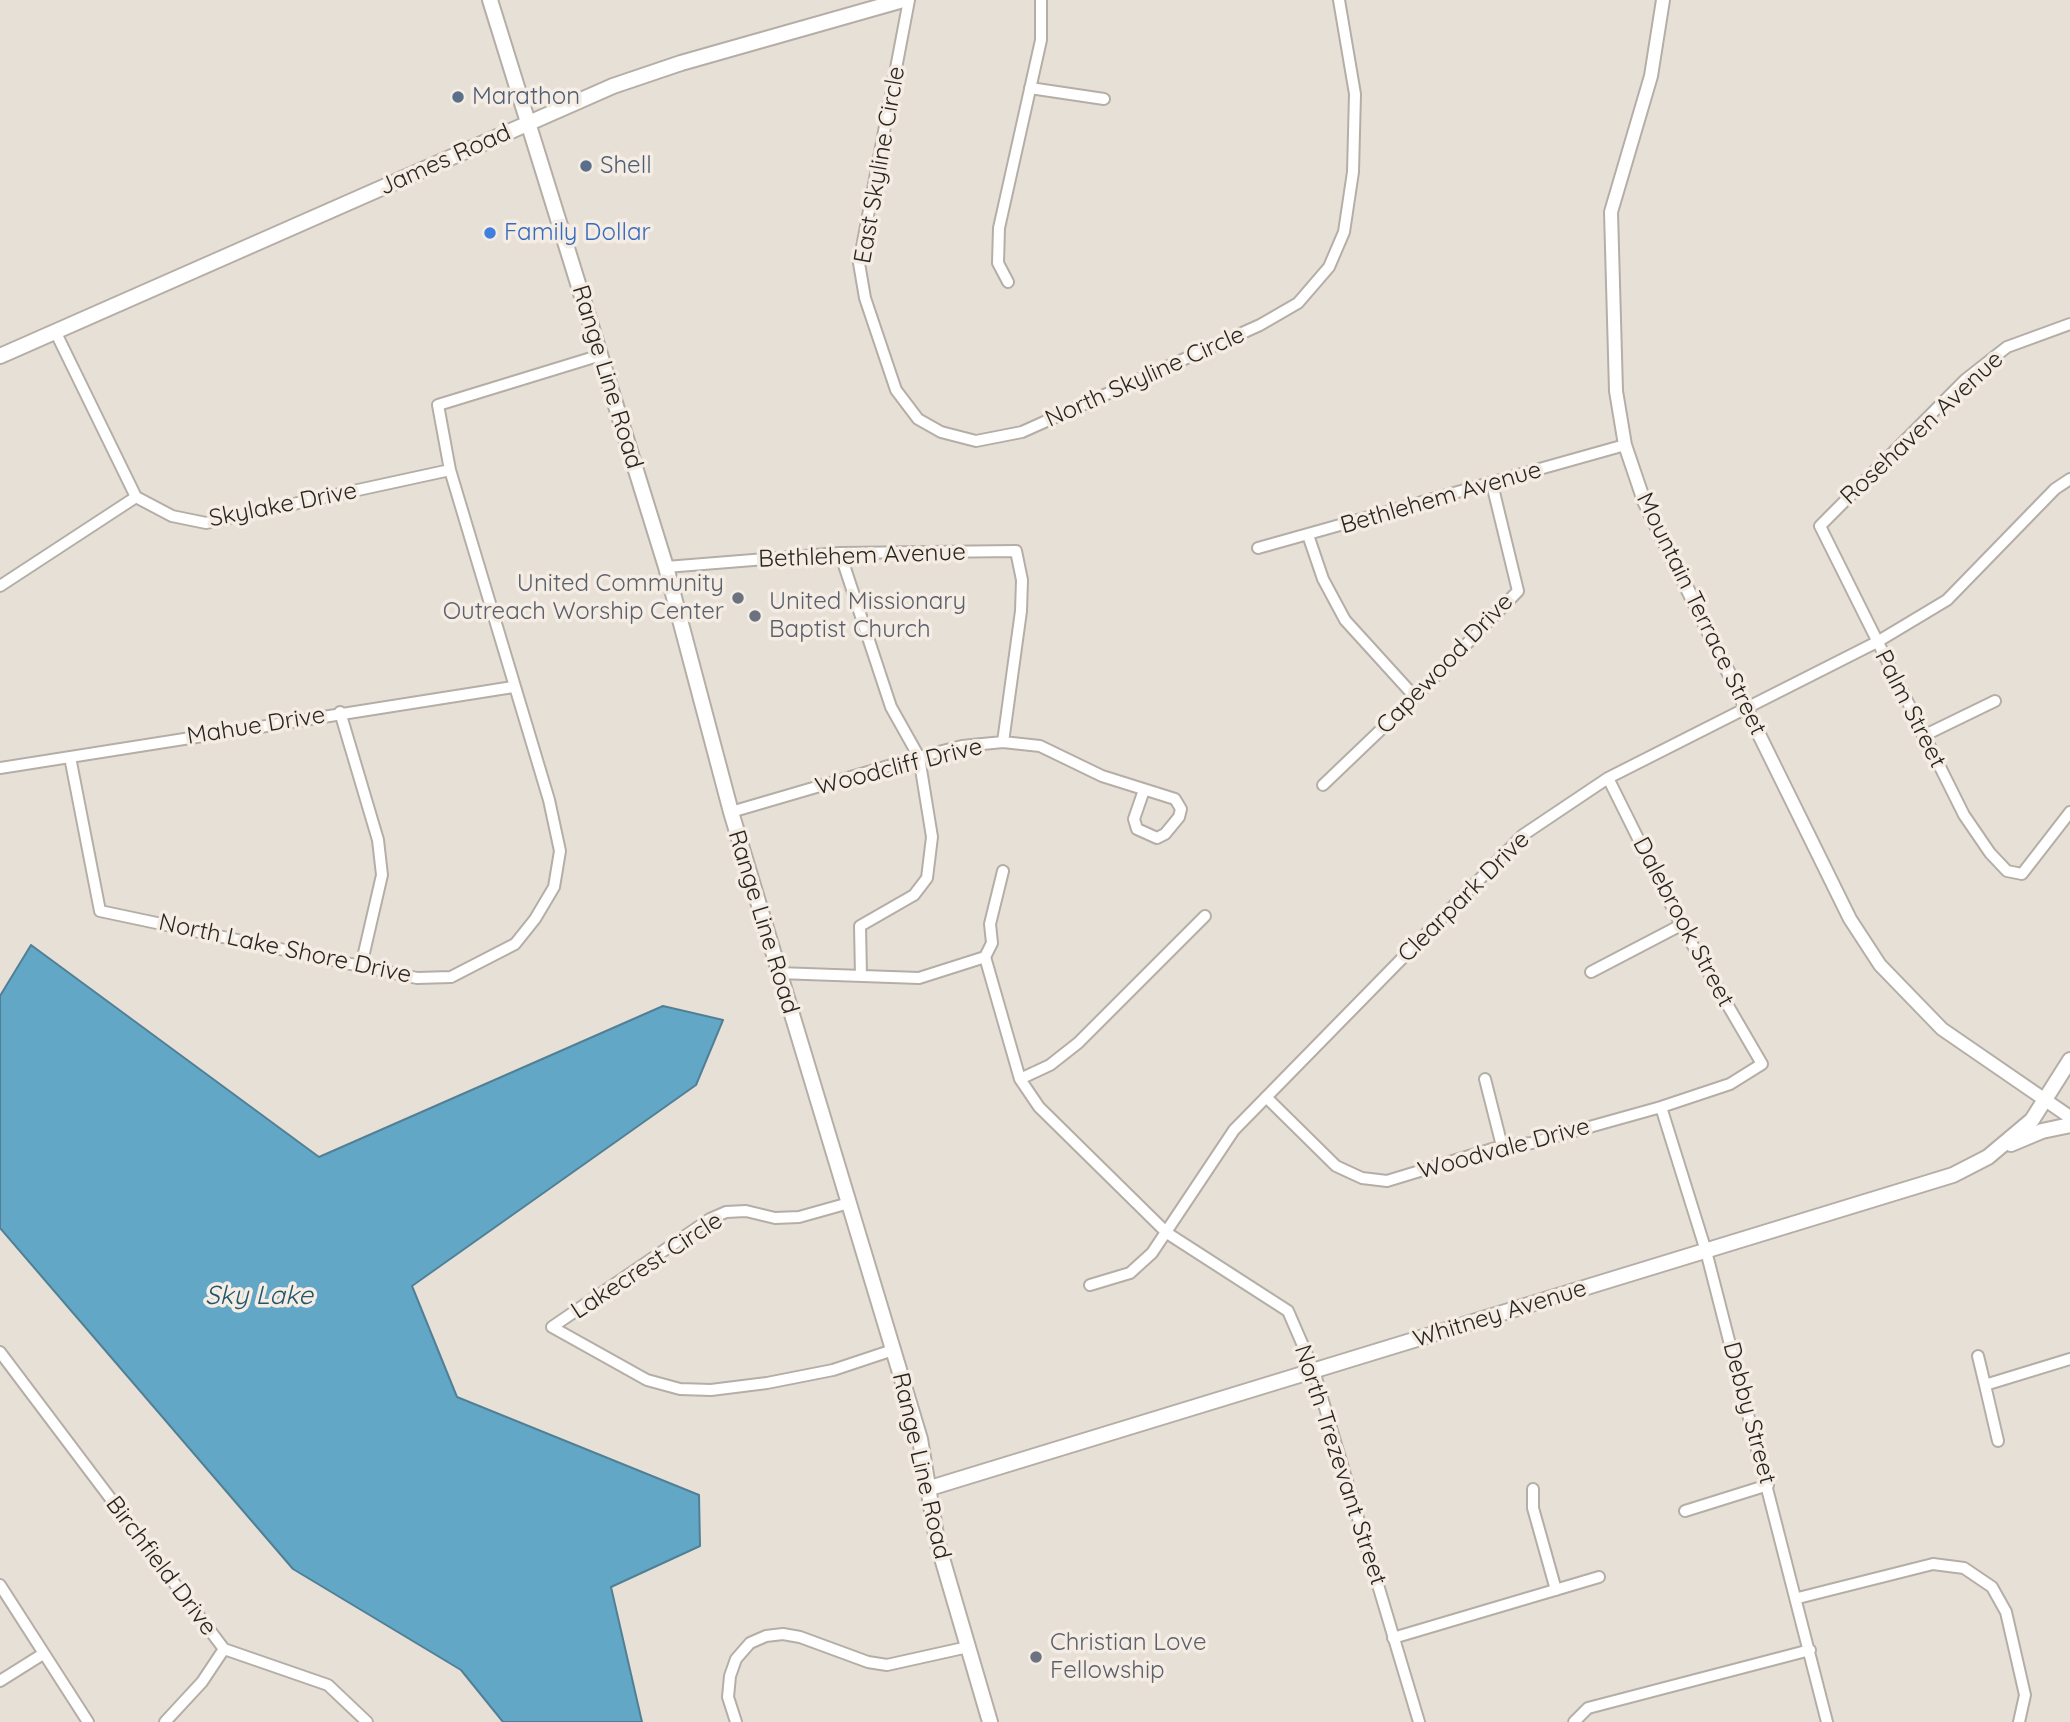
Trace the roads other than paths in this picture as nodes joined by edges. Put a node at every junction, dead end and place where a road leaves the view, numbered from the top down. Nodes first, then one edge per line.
1 (490, 0) edge
2 (904, 0) edge
3 (909, 0) edge
4 (1041, 0) edge
5 (1339, 0) edge
6 (1663, 0) edge
7 (1030, 88) junction
8 (1104, 99) dead end
9 (528, 123) junction
10 (1008, 282) dead end
11 (2070, 324) edge
12 (55, 331) junction
13 (601, 355) junction
14 (0, 356) edge
15 (941, 432) joint
16 (1625, 445) junction
17 (450, 470) junction
18 (2070, 479) edge
19 (1492, 484) junction
20 (136, 497) junction
21 (1820, 526) joint
22 (1308, 535) junction
23 (1258, 548) dead end
24 (840, 553) junction
25 (666, 567) junction
26 (0, 586) edge
27 (1877, 642) junction
28 (513, 687) junction
29 (1415, 697) junction
30 (1995, 701) dead end
31 (1746, 708) junction
32 (340, 712) junction
33 (1923, 736) junction
34 (1003, 742) junction
35 (70, 757) junction
36 (919, 757) junction
37 (0, 768) edge
38 (1608, 778) junction
39 (1324, 785) dead end
40 (1144, 790) junction
41 (731, 812) junction
42 (2070, 812) edge
43 (1003, 871) dead end
44 (1205, 916) dead end
45 (1681, 925) junction
46 (985, 957) junction
47 (361, 966) junction
48 (1591, 972) dead end
49 (778, 973) junction
50 (861, 976) junction
51 (2070, 1060) edge
52 (1762, 1064) joint
53 (1020, 1079) junction
54 (1485, 1079) dead end
55 (1266, 1097) junction
56 (2047, 1099) junction
57 (1661, 1107) junction
58 (2070, 1117) edge
59 (2070, 1125) edge
60 (1502, 1146) junction
61 (1997, 1150) junction
62 (849, 1203) junction
63 (1167, 1233) junction
64 (1706, 1251) junction
65 (1090, 1285) dead end
66 (893, 1350) junction
67 (0, 1352) edge
68 (1978, 1356) dead end
69 (2070, 1359) edge
70 (1314, 1371) junction
71 (1985, 1385) junction
72 (1998, 1441) dead end
73 (1768, 1485) junction
74 (930, 1488) junction
75 (1534, 1489) dead end
76 (1685, 1511) dead end
77 (1599, 1577) dead end
78 (0, 1586) edge
79 (1556, 1590) junction
80 (1798, 1598) junction
81 (1393, 1638) junction
82 (968, 1647) junction
83 (224, 1649) junction
84 (1810, 1650) junction
85 (43, 1654) junction
86 (0, 1681) edge
87 (88, 1722) edge
88 (166, 1722) edge
89 (367, 1722) edge
90 (736, 1722) edge
91 (990, 1722) edge
92 (1419, 1722) edge
93 (1574, 1722) edge
94 (1827, 1722) edge
95 (2019, 1722) edge

1 - 9 main road, Range Line Road
2 - 9 main road, James Road
3 - 15 street, East Skyline Circle
4 - 7 street
5 - 15 street, North Skyline Circle
6 - 16 street, Mountain Terrace Street
7 - 8 street
7 - 10 street
9 - 12 main road, James Road
9 - 13 main road, Range Line Road
11 - 21 street, Rosehaven Avenue
12 - 14 main road, James Road
12 - 20 street
13 - 17 street, North Lake Shore Drive
13 - 25 main road, Range Line Road
16 - 19 street, Bethlehem Avenue
16 - 31 street, Mountain Terrace Street
17 - 20 street, Skylake Drive
17 - 28 street, North Lake Shore Drive
18 - 27 street, Clearpark Drive
19 - 22 street, Bethlehem Avenue
19 - 29 street, Capewood Drive
20 - 26 street
21 - 27 street, Palm Street
22 - 23 street, Bethlehem Avenue
22 - 29 street
24 - 25 street, Bethlehem Avenue
24 - 34 street, Bethlehem Avenue
24 - 36 street
25 - 41 main road, Range Line Road
27 - 31 street, Clearpark Drive
27 - 33 street, Palm Street
28 - 32 street, Mahue Drive
28 - 47 street, North Lake Shore Drive
29 - 39 street, Capewood Drive
30 - 33 street
31 - 38 street, Clearpark Drive
31 - 56 street, Mountain Terrace Street
32 - 35 street, Mahue Drive
32 - 47 street
33 - 42 street, Palm Street
34 - 36 street, Woodcliff Drive
34 - 40 street, Woodcliff Drive
35 - 37 street, Mahue Drive
35 - 47 street, North Lake Shore Drive
36 - 41 street, Woodcliff Drive
36 - 50 street
38 - 45 street, Dalebrook Street
38 - 55 street, Clearpark Drive
40 - 40 street, Woodcliff Drive
41 - 49 main road, Range Line Road
43 - 46 street
44 - 53 street
45 - 48 street
45 - 52 street, Dalebrook Street
46 - 50 street
46 - 53 street, North Trezevant Street
49 - 50 street
49 - 62 main road, Range Line Road
51 - 56 main road, Whitney Avenue
52 - 57 street, Woodvale Drive
53 - 63 street, North Trezevant Street
54 - 60 street
55 - 60 street, Woodvale Drive
55 - 63 street, Clearpark Drive
56 - 58 street, Mountain Terrace Street
56 - 61 main road, Whitney Avenue
57 - 60 street, Woodvale Drive
57 - 64 street, Debby Street
59 - 61 main road
61 - 64 main road, Whitney Avenue
62 - 66 main road, Range Line Road
62 - 66 street, Lakecrest Circle
63 - 65 street, Clearpark Drive
63 - 70 street, North Trezevant Street
64 - 70 main road, Whitney Avenue
64 - 73 street, Debby Street
66 - 74 main road, Range Line Road
67 - 83 street, Birchfield Drive
68 - 71 street
69 - 71 street
70 - 74 main road, Whitney Avenue
70 - 81 street, North Trezevant Street
71 - 72 street
73 - 76 street
73 - 80 street, Debby Street
74 - 82 main road, Range Line Road
75 - 79 street
77 - 79 street
78 - 85 street
79 - 81 street
80 - 84 street, Debby Street
80 - 95 street
81 - 92 street, North Trezevant Street
82 - 90 street
82 - 91 main road, Range Line Road
83 - 88 street
83 - 89 street, Birchfield Drive
84 - 93 street
84 - 94 street, Debby Street
85 - 86 street
85 - 87 street

